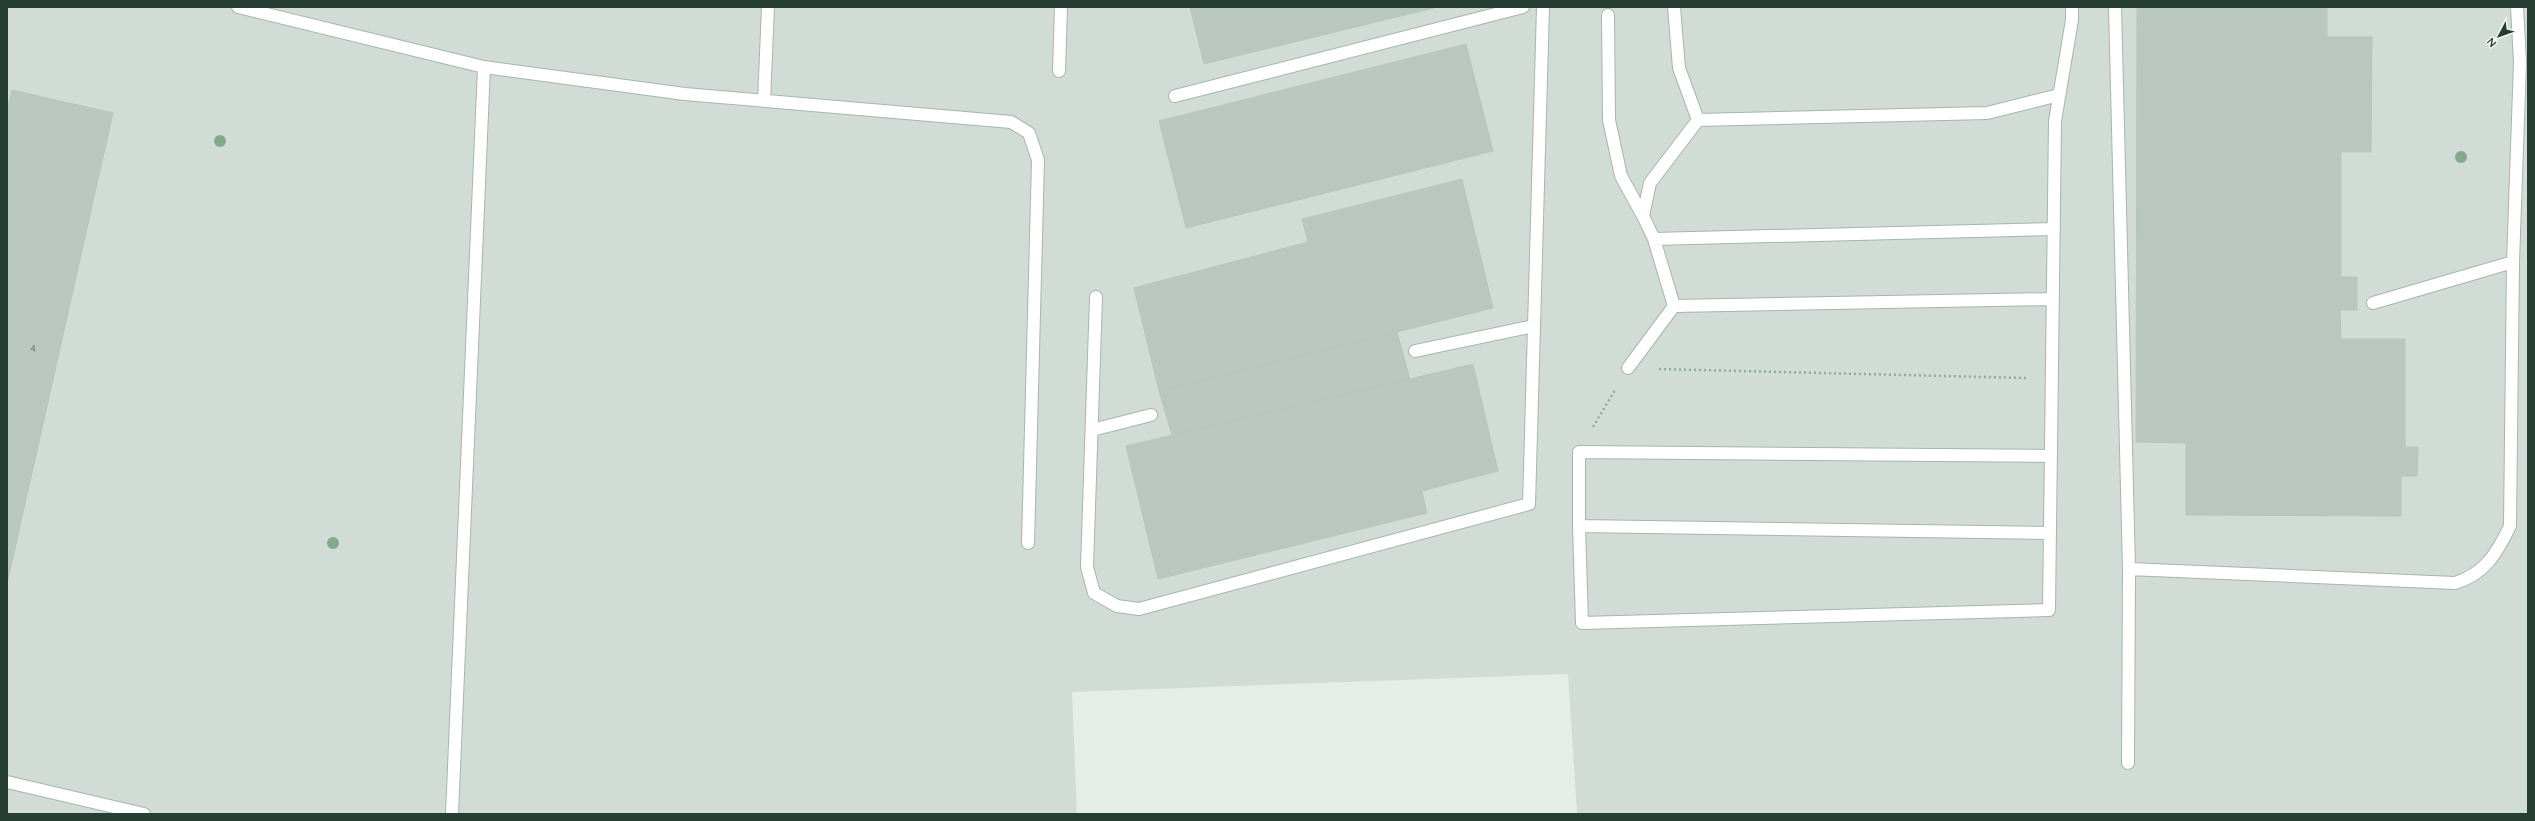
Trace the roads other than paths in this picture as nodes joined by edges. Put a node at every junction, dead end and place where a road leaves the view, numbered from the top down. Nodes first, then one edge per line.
1 (238, 7) edge
2 (768, 7) edge
3 (1061, 7) edge
4 (1523, 7) edge
5 (1543, 7) edge
6 (1674, 7) edge
7 (2072, 7) edge
8 (2115, 7) edge
9 (2517, 7) edge
10 (1608, 16) dead end
11 (484, 67) junction
12 (1060, 71) dead end
13 (2059, 95) junction
14 (1175, 96) dead end
15 (764, 101) junction
16 (1698, 120) junction
17 (1643, 216) junction
18 (2054, 229) junction
19 (1654, 239) junction
20 (2513, 262) junction
21 (1096, 296) dead end
22 (2053, 299) junction
23 (2373, 303) dead end
24 (1674, 306) junction
25 (1534, 326) junction
26 (1415, 351) dead end
27 (1628, 368) road end
28 (1151, 415) dead end
29 (1092, 430) junction
30 (2051, 456) junction
31 (1579, 526) junction
32 (2050, 533) junction
33 (1028, 544) dead end
34 (2129, 569) junction
35 (2128, 763) dead end
36 (7, 782) edge
37 (144, 814) edge
38 (452, 814) edge

1 - 11 lane
2 - 15 lane
3 - 12 lane
4 - 14 lane
5 - 25 lane
6 - 16 lane
7 - 13 lane
8 - 34 lane
9 - 20 lane
10 - 17 lane
11 - 15 lane
11 - 38 lane
13 - 16 lane
13 - 18 lane
15 - 33 lane
16 - 17 lane
17 - 19 lane
18 - 19 lane
18 - 22 lane
19 - 24 lane
20 - 23 lane
20 - 34 lane
21 - 29 lane
22 - 24 lane
22 - 30 lane
24 - 27 lane
25 - 26 lane
25 - 29 lane
28 - 29 lane
30 - 31 lane
30 - 32 lane
31 - 32 lane
31 - 32 lane
34 - 35 lane
36 - 37 lane

